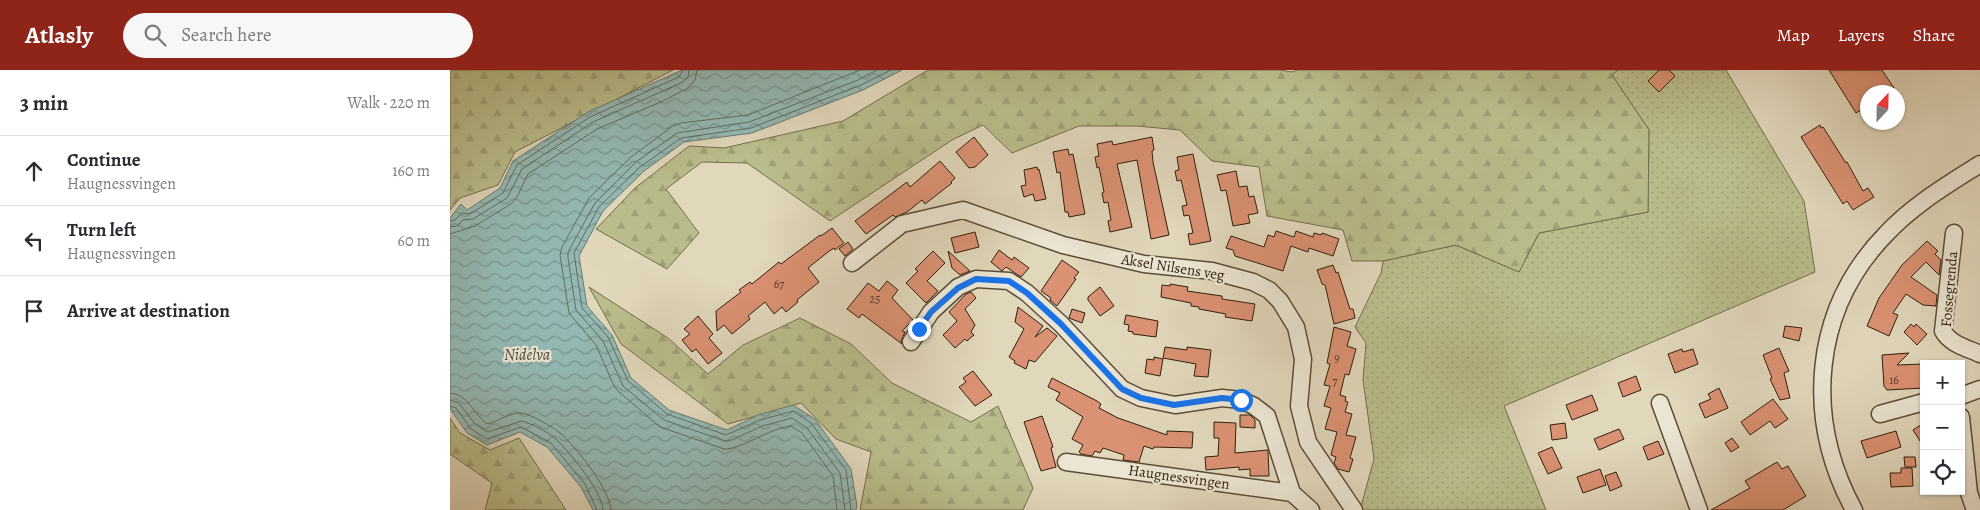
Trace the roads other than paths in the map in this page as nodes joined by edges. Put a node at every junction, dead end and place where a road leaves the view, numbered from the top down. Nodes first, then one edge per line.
1 (1980, 164) edge
2 (1954, 233) dead end
3 (852, 263) dead end
4 (911, 342) dead end
5 (1980, 354) edge
6 (1980, 389) edge
7 (1965, 395) edge
8 (1660, 403) dead end
9 (1920, 403) edge
10 (1880, 414) dead end
11 (1964, 450) edge
12 (1066, 462) dead end
13 (1292, 493) junction
14 (1852, 509) edge
15 (1311, 510) edge
16 (1354, 510) edge
17 (1699, 510) edge
18 (1975, 510) edge

1 - 14 street
2 - 5 street, Fossegrenda
3 - 16 street, Aksel Nilsens veg
4 - 13 street
6 - 7 street
8 - 17 street
9 - 10 street
11 - 18 street
12 - 13 street, Haugnessvingen
13 - 15 street

